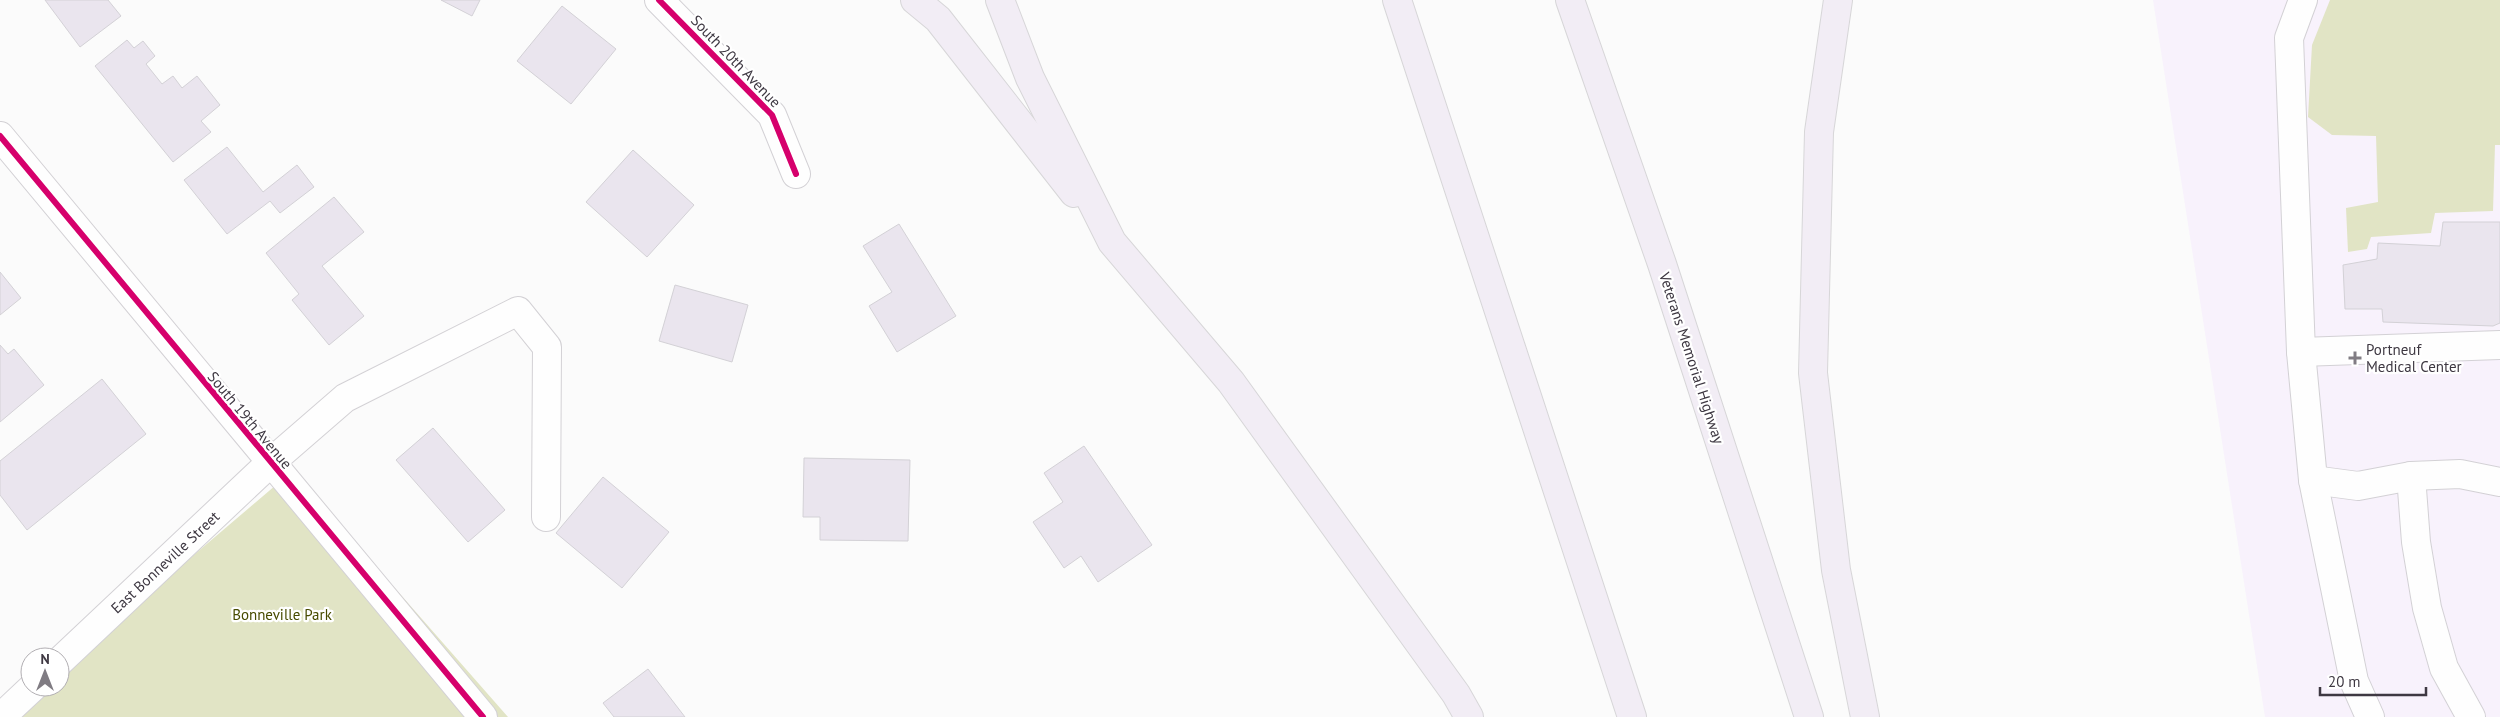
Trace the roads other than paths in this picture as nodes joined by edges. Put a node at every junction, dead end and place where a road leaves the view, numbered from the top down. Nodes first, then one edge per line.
1 (659, 0) edge
2 (915, 0) edge
3 (1000, 0) edge
4 (1398, 0) edge
5 (1570, 0) edge
6 (1838, 0) edge
7 (2303, 0) edge
8 (0, 136) edge
9 (796, 174) dead end
10 (1112, 242) junction
11 (2500, 345) edge
12 (2301, 352) junction
13 (270, 463) junction
14 (2411, 476) junction
15 (2313, 480) junction
16 (2500, 482) edge
17 (546, 518) dead end
18 (70, 652) edge
19 (22, 697) edge
20 (1, 717) edge
21 (483, 717) edge
22 (1469, 717) edge
23 (1632, 717) edge
24 (1809, 717) edge
25 (1865, 717) edge
26 (2370, 717) edge
27 (2471, 717) edge

1 - 9 street, South 20th Avenue
2 - 10 highway
3 - 10 highway
4 - 23 highway
5 - 24 highway, Veterans Memorial Highway
6 - 25 highway
7 - 12 street
8 - 13 street, South 19th Avenue
10 - 22 highway
11 - 12 street
12 - 15 street
13 - 17 street, East Bonneville Street
13 - 18 street, East Bonneville Street
13 - 21 street, South 19th Avenue
14 - 15 street
14 - 16 street
14 - 27 street
15 - 26 street
19 - 20 street

